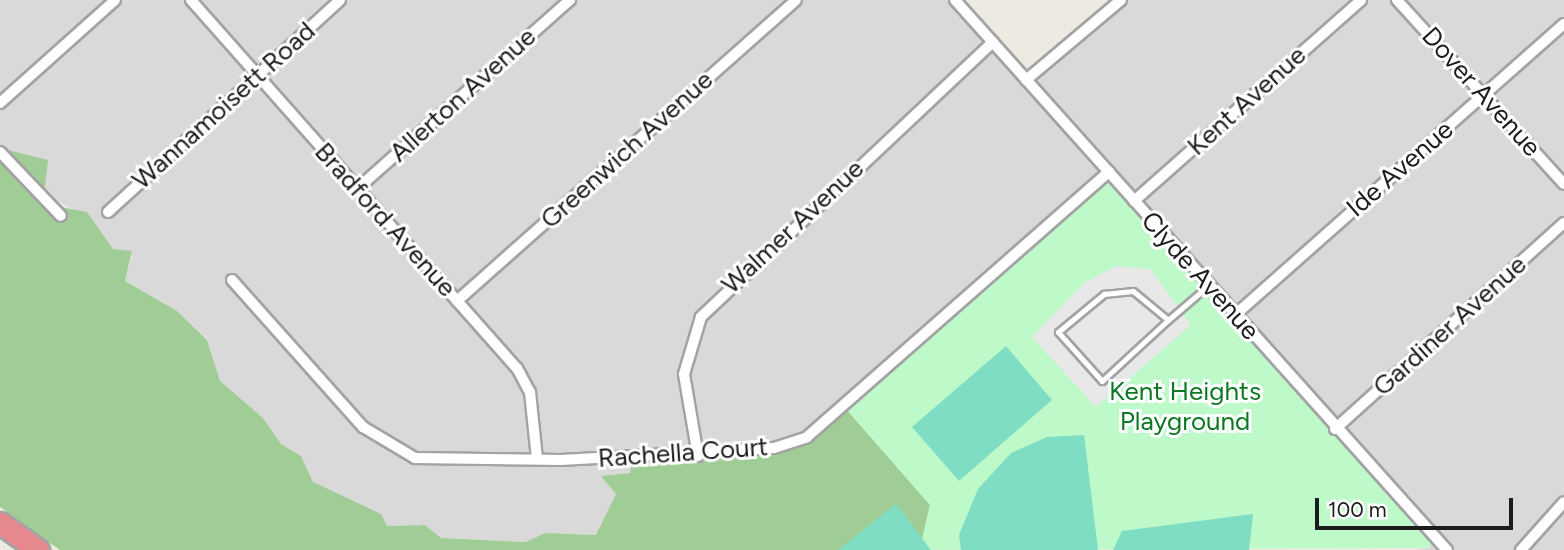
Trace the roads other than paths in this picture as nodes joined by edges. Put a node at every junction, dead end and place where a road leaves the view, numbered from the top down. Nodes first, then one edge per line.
1 (115, 0) edge
2 (191, 0) edge
3 (340, 0) edge
4 (570, 0) edge
5 (796, 0) edge
6 (955, 0) edge
7 (1121, 0) edge
8 (1361, 0) edge
9 (1397, 0) edge
10 (1564, 24) edge
11 (993, 43) junction
12 (259, 76) junction
13 (1027, 80) junction
14 (1484, 95) junction
15 (0, 103) edge
16 (0, 152) edge
17 (1109, 172) junction
18 (1564, 184) edge
19 (357, 189) junction
20 (1134, 201) junction
21 (108, 212) dead end
22 (61, 216) dead end
23 (1564, 223) edge
24 (232, 279) dead end
25 (1209, 285) junction
26 (457, 301) junction
27 (1235, 315) junction
28 (1168, 320) junction
29 (1335, 429) junction
30 (698, 456) junction
31 (537, 459) junction
32 (1564, 502) edge
33 (0, 523) edge
34 (38, 550) edge
35 (1447, 550) edge
36 (1521, 550) edge

1 - 15 street
2 - 12 street, Bradford Avenue
3 - 12 street, Wannamoisett Road
4 - 19 street, Allerton Avenue
5 - 26 street, Greenwich Avenue
6 - 11 street, Clyde Avenue
7 - 13 street
8 - 20 street, Kent Avenue
9 - 14 street, Dover Avenue
10 - 14 street, Ide Avenue
11 - 13 street, Clyde Avenue
11 - 30 street, Walmer Avenue
12 - 19 street, Bradford Avenue
12 - 21 street, Wannamoisett Road
13 - 17 street, Clyde Avenue
14 - 18 street, Dover Avenue
14 - 27 street, Ide Avenue
16 - 22 street
17 - 20 street, Clyde Avenue
17 - 30 street, Rachella Court
19 - 26 street, Bradford Avenue
20 - 25 street, Clyde Avenue
23 - 29 street, Gardiner Avenue
24 - 31 street, Rachella Court
25 - 27 street, Clyde Avenue
25 - 28 lane
26 - 31 street, Bradford Avenue
27 - 29 street, Clyde Avenue
28 - 28 lane
29 - 35 street, Clyde Avenue
30 - 31 street, Rachella Court
32 - 36 street
33 - 34 highway

